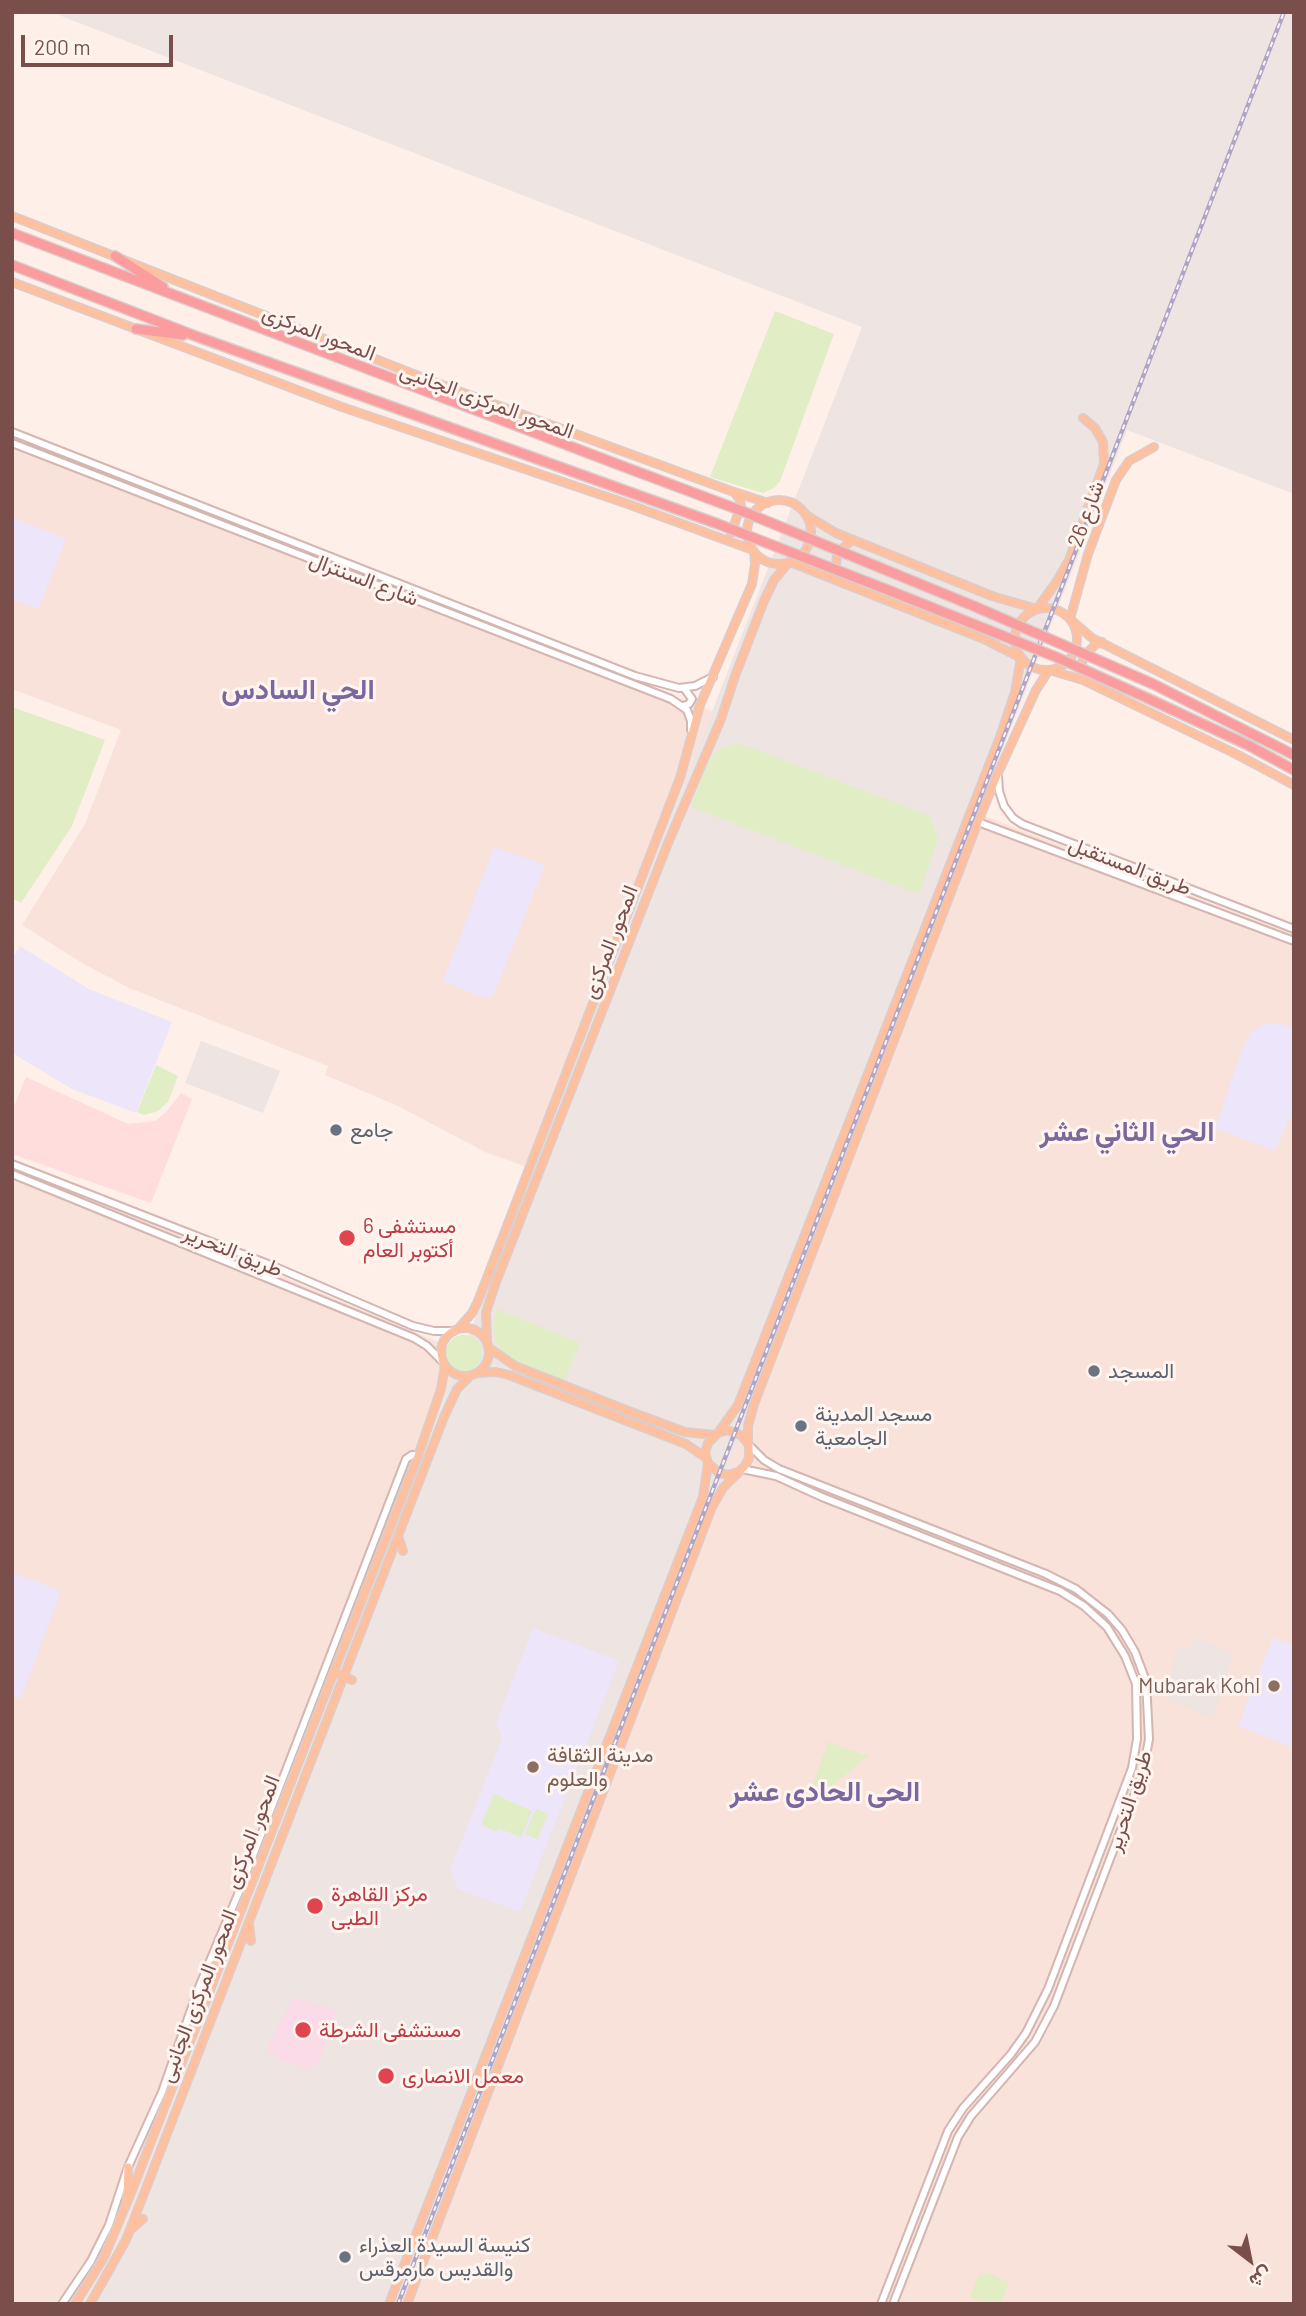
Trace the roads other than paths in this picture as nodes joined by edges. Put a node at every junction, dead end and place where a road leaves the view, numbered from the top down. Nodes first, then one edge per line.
1 (12, 216) edge
2 (12, 233) edge
3 (115, 256) junction
4 (12, 265) edge
5 (12, 282) edge
6 (179, 297) junction
7 (136, 329) junction
8 (198, 337) junction
9 (1083, 418) dead end
10 (12, 432) edge
11 (12, 443) edge
12 (1154, 447) dead end
13 (733, 492) junction
14 (768, 503) junction
15 (806, 515) junction
16 (1085, 519) junction
17 (1097, 527) junction
18 (721, 538) junction
19 (853, 540) junction
20 (753, 551) junction
21 (790, 562) junction
22 (836, 579) junction
23 (748, 596) junction
24 (764, 601) junction
25 (1037, 609) junction
26 (1070, 619) junction
27 (1102, 642) junction
28 (1021, 658) junction
29 (1049, 670) junction
30 (714, 676) junction
31 (1083, 680) junction
32 (684, 688) junction
33 (1015, 692) junction
34 (1031, 701) junction
35 (683, 706) junction
36 (691, 738) junction
37 (1294, 740) edge
38 (1294, 755) edge
39 (1294, 770) edge
40 (998, 773) junction
41 (1294, 785) edge
42 (978, 822) junction
43 (1294, 929) edge
44 (1294, 942) edge
45 (592, 1004) junction
46 (603, 1009) junction
47 (584, 1026) junction
48 (595, 1031) junction
49 (869, 1040) dead end
50 (880, 1042) junction
51 (834, 1133) dead end
52 (843, 1137) junction
53 (12, 1164) edge
54 (539, 1173) junction
55 (12, 1174) edge
56 (548, 1176) dead end
57 (816, 1179) dead end
58 (825, 1183) junction
59 (74, 1186) junction
60 (93, 1194) junction
61 (70, 1196) junction
62 (87, 1203) junction
63 (164, 1215) dead end
64 (152, 1218) junction
65 (793, 1240) dead end
66 (802, 1243) junction
67 (284, 1265) dead end
68 (273, 1266) junction
69 (425, 1329) junction
70 (456, 1330) junction
71 (418, 1340) junction
72 (488, 1345) junction
73 (444, 1363) junction
74 (474, 1374) junction
75 (631, 1412) junction
76 (627, 1421) junction
77 (716, 1434) junction
78 (423, 1441) junction
79 (748, 1443) junction
80 (434, 1445) junction
81 (418, 1456) junction
82 (707, 1460) junction
83 (740, 1471) junction
84 (398, 1536) junction
85 (403, 1551) dead end
86 (351, 1602) junction
87 (356, 1610) junction
88 (333, 1672) junction
89 (343, 1676) junction
90 (352, 1680) dead end
91 (309, 1768) junction
92 (294, 1772) junction
93 (296, 1799) junction
94 (282, 1803) junction
95 (292, 1811) junction
96 (300, 1815) dead end
97 (249, 1921) junction
98 (251, 1941) dead end
99 (222, 1960) junction
100 (232, 1964) junction
101 (241, 1966) dead end
102 (206, 1970) junction
103 (481, 2067) junction
104 (496, 2072) junction
105 (988, 2097) junction
106 (995, 2102) dead end
107 (128, 2167) junction
108 (127, 2202) junction
109 (143, 2219) dead end
110 (129, 2230) junction
111 (923, 2230) junction
112 (931, 2232) dead end
113 (62, 2304) edge
114 (75, 2304) edge
115 (90, 2304) edge
116 (388, 2304) edge
117 (407, 2304) edge
118 (881, 2304) edge
119 (893, 2304) edge

1 - 3 main road, المحور المركزى الجانبى
2 - 6 highway, المحور المركزى
3 - 6 highway
3 - 13 main road, المحور المركزى الجانبى
4 - 8 highway
5 - 7 main road
6 - 38 highway, المحور المركزى, bridge
7 - 8 highway
7 - 18 main road
8 - 39 highway, bridge
9 - 16 main road, شارع 26
10 - 32 street, شارع السنترال
11 - 35 street, شارع السنترال
12 - 17 main road, شارع 26
13 - 14 main road, المحور المركزى الجانبى
13 - 18 main road
14 - 15 main road
14 - 20 main road
15 - 19 main road
15 - 21 main road
16 - 17 main road
16 - 25 main road, شارع 26
17 - 26 main road, شارع 26
18 - 20 main road
19 - 22 main road
19 - 25 main road
20 - 21 main road
20 - 23 main road, المحور المركزى
21 - 22 main road
21 - 24 main road, المحور المركزى
22 - 28 main road
23 - 24 main road
23 - 30 main road, المحور المركزى
24 - 46 main road, المحور المركزى
25 - 26 main road
25 - 28 main road
26 - 27 main road
26 - 29 main road
27 - 31 main road
27 - 37 main road
28 - 29 main road
28 - 33 main road
29 - 31 main road
29 - 34 main road
30 - 32 street
30 - 36 main road, المحور المركزى
31 - 41 main road
32 - 35 street
33 - 34 main road
33 - 50 main road
34 - 40 main road
35 - 36 street
36 - 45 main road, المحور المركزى
40 - 42 main road
40 - 43 street, طريق المستقبل
42 - 44 street, طريق المستقبل
42 - 79 main road
45 - 46 main road
45 - 47 main road, المحور المركزى
46 - 48 main road, المحور المركزى
47 - 48 main road
47 - 70 main road, المحور المركزى
48 - 54 main road, المحور المركزى
49 - 50 main road
50 - 52 main road
51 - 52 main road
52 - 58 main road
53 - 59 street, طريق التحرير
54 - 56 main road
54 - 72 main road, المحور المركزى
55 - 61 street, طريق التحرير
57 - 58 main road
58 - 66 main road
59 - 60 street, طريق التحرير
59 - 61 street
60 - 62 street
60 - 64 street, طريق التحرير
61 - 62 street, طريق التحرير
62 - 71 street, طريق التحرير
63 - 64 street
64 - 68 street, طريق التحرير
65 - 66 main road
66 - 77 main road
67 - 68 street
68 - 69 street, طريق التحرير
69 - 70 street, طريق التحرير
69 - 71 street
70 - 72 main road
70 - 73 main road
71 - 73 street, طريق التحرير
72 - 74 main road
72 - 75 main road
73 - 74 main road
73 - 78 main road, المحور المركزى
74 - 76 main road
74 - 80 main road, المحور المركزى
75 - 76 main road
75 - 77 main road
76 - 82 main road
77 - 79 main road
77 - 82 main road
78 - 80 main road
78 - 81 main road, المحور المركزى
79 - 83 main road
79 - 105 street, طريق التحرير
80 - 84 main road, المحور المركزى
81 - 86 street, المحور المركزى الجانبى
81 - 87 main road, المحور المركزى
82 - 83 main road
82 - 103 main road
83 - 104 main road
83 - 118 street, طريق التحرير
84 - 85 main road
84 - 89 main road, المحور المركزى
86 - 87 main road
86 - 102 street, المحور المركزى الجانبى
87 - 88 main road, المحور المركزى
88 - 89 main road
88 - 92 main road, المحور المركزى
89 - 90 main road
89 - 91 main road, المحور المركزى
91 - 92 main road
91 - 93 main road, المحور المركزى
92 - 94 main road, المحور المركزى
93 - 94 main road
93 - 95 main road, المحور المركزى
94 - 99 main road, المحور المركزى
95 - 96 main road
95 - 97 main road, المحور المركزى
97 - 98 main road
97 - 100 main road, المحور المركزى
99 - 102 main road
99 - 108 main road, المحور المركزى
100 - 101 main road
100 - 110 main road, المحور المركزى
102 - 107 street, المحور المركزى الجانبى
103 - 104 main road
103 - 116 main road
104 - 117 main road
105 - 106 street
105 - 111 street, طريق التحرير
107 - 108 main road
107 - 113 street, المحور المركزى الجانبى
108 - 114 main road, المحور المركزى
109 - 110 main road
110 - 115 main road, المحور المركزى
111 - 112 street
111 - 119 street, طريق التحرير

